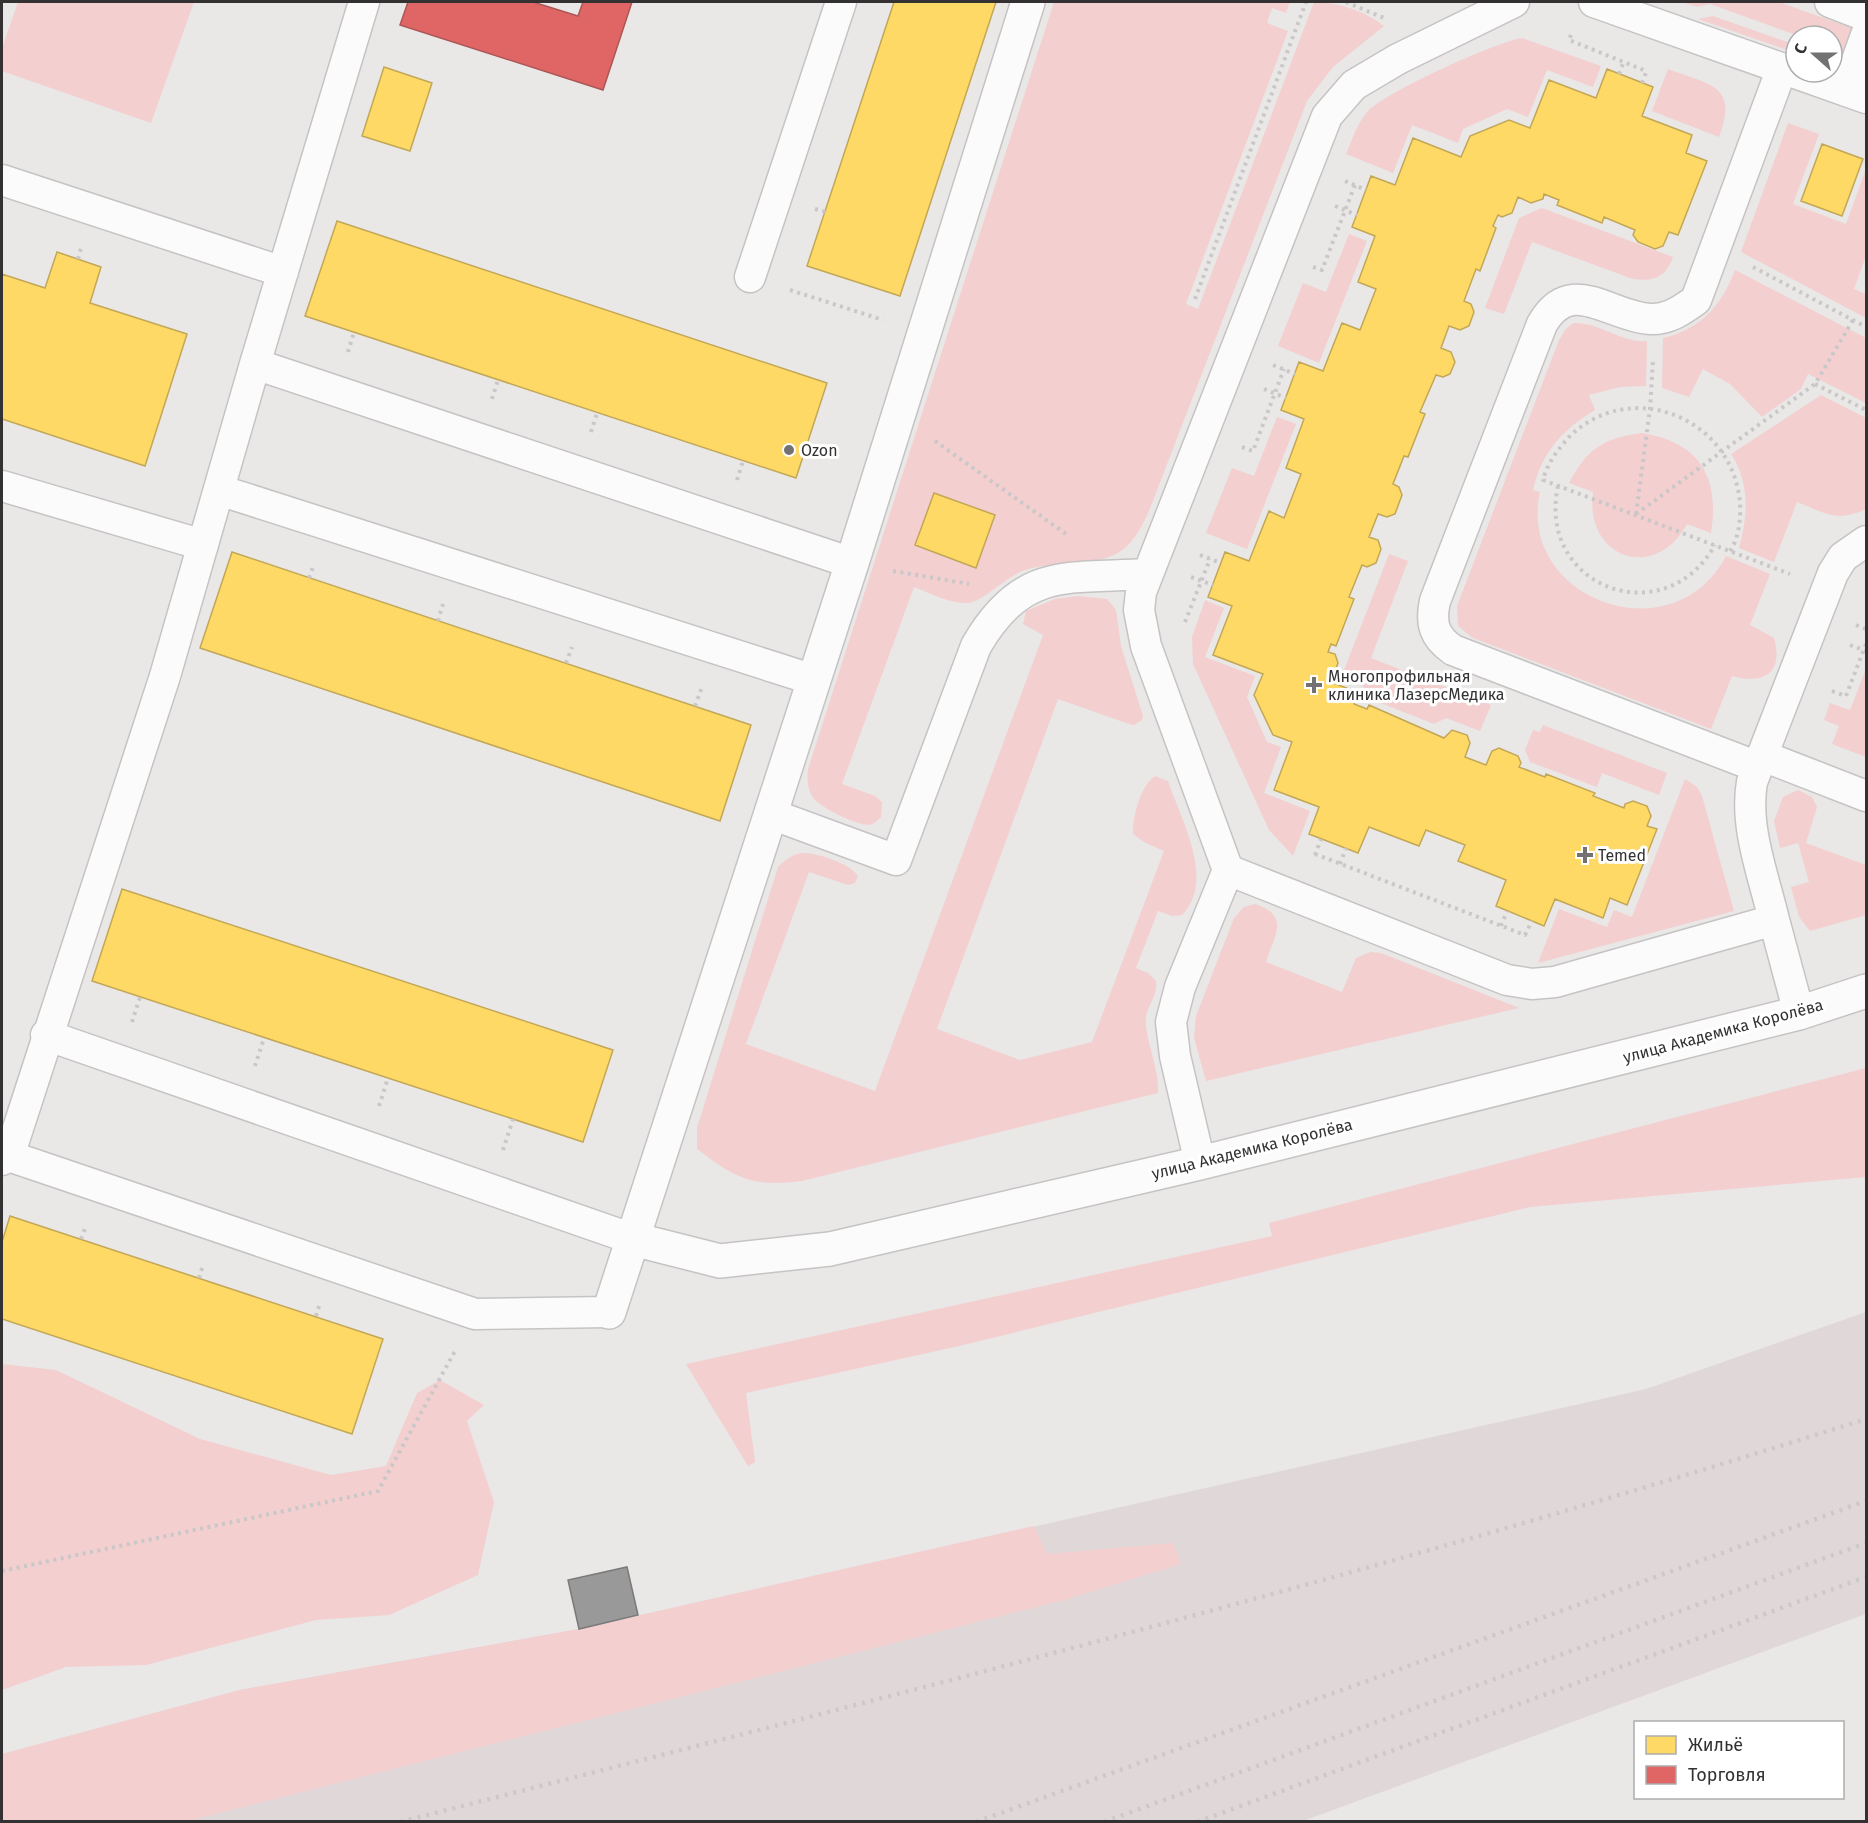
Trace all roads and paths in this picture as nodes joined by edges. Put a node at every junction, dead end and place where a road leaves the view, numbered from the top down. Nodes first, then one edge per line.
1 (364, 2) edge
2 (841, 2) edge
3 (1028, 2) edge
4 (1306, 2) edge
5 (1594, 2) edge
6 (1830, 2) edge
7 (1507, 3) edge
8 (1866, 16) edge
9 (1866, 35) edge
10 (1625, 57) dead end
11 (1782, 68) junction
12 (1619, 74) dead end
13 (1856, 95) edge
14 (2, 180) edge
15 (1355, 185) dead end
16 (1340, 208) dead end
17 (1346, 211) junction
18 (1357, 215) dead end
19 (1717, 247) junction
20 (1306, 264) dead end
21 (283, 272) junction
22 (750, 277) joint
23 (1195, 299) dead end
24 (1652, 319) junction
25 (1853, 320) junction
26 (1866, 327) edge
27 (924, 334) junction
28 (255, 364) junction
29 (1269, 364) dead end
30 (1284, 369) junction
31 (1295, 374) dead end
32 (1815, 384) junction
33 (1269, 392) dead end
34 (1275, 394) junction
35 (1286, 398) dead end
36 (1650, 409) junction
37 (1866, 410) edge
38 (898, 415) junction
39 (1231, 443) dead end
40 (1722, 452) junction
41 (2, 486) edge
42 (1558, 486) junction
43 (219, 490) junction
44 (1636, 515) junction
45 (1073, 538) dead end
46 (1866, 542) edge
47 (203, 545) junction
48 (1715, 545) junction
49 (1191, 551) dead end
50 (1730, 551) junction
51 (1210, 559) junction
52 (852, 563) junction
53 (1221, 563) dead end
54 (1148, 574) junction
55 (1199, 580) junction
56 (1213, 585) dead end
57 (1827, 588) junction
58 (1026, 589) junction
59 (1178, 623) dead end
60 (1866, 644) edge
61 (1851, 646) dead end
62 (1865, 651) edge
63 (814, 680) junction
64 (1825, 688) dead end
65 (1760, 761) junction
66 (1866, 796) edge
67 (771, 814) junction
68 (1346, 848) dead end
69 (1315, 854) dead end
70 (1340, 863) junction
71 (1338, 869) dead end
72 (1228, 870) junction
73 (1507, 911) dead end
74 (1774, 920) junction
75 (1532, 921) dead end
76 (1502, 926) junction
77 (1866, 991) edge
78 (1799, 1013) junction
79 (46, 1035) junction
80 (5, 1158) edge
81 (1200, 1162) junction
82 (633, 1239) junction
83 (609, 1312) joint
84 (475, 1314) junction
85 (2, 1571) edge

1 - 21 lane
2 - 22 lane
3 - 27 street
4 - 23 path
5 - 11 lane
6 - 8 lane
7 - 54 lane
9 - 13 lane
10 - 12 path
11 - 13 lane
11 - 19 lane
14 - 21 lane
15 - 17 path
16 - 17 path
17 - 18 path
17 - 20 path
19 - 24 lane
19 - 25 path
21 - 28 lane
22 - 27 path
24 - 36 path
24 - 65 lane
25 - 26 path
25 - 32 path
27 - 38 street
28 - 43 lane
28 - 52 lane
29 - 30 path
30 - 31 path
30 - 34 path
32 - 37 path
32 - 40 path
33 - 34 path
34 - 35 path
34 - 39 path
36 - 40 path
36 - 42 path
36 - 44 path
38 - 45 path
38 - 52 street
40 - 44 path
40 - 50 path
41 - 47 lane
42 - 44 path
42 - 48 path
43 - 47 lane
43 - 63 lane
44 - 48 path
46 - 57 lane
47 - 79 lane
48 - 50 path
49 - 51 path
50 - 57 path
51 - 53 path
51 - 55 path
52 - 58 path
52 - 63 street
54 - 58 lane
54 - 72 lane
55 - 56 path
55 - 59 path
57 - 65 lane
58 - 67 lane
60 - 62 path
61 - 62 path
62 - 64 path
63 - 67 street
65 - 66 lane
65 - 74 lane
67 - 82 street
68 - 70 path
69 - 70 path
70 - 71 path
70 - 76 path
72 - 74 lane
72 - 81 lane
73 - 76 path
74 - 78 lane
75 - 76 path
77 - 78 street, улица Академика Королёва
78 - 81 street, улица Академика Королёва
79 - 80 lane
79 - 82 lane
80 - 84 lane
81 - 82 street, улица Академика Королёва
82 - 83 street
83 - 84 lane
84 - 85 path

